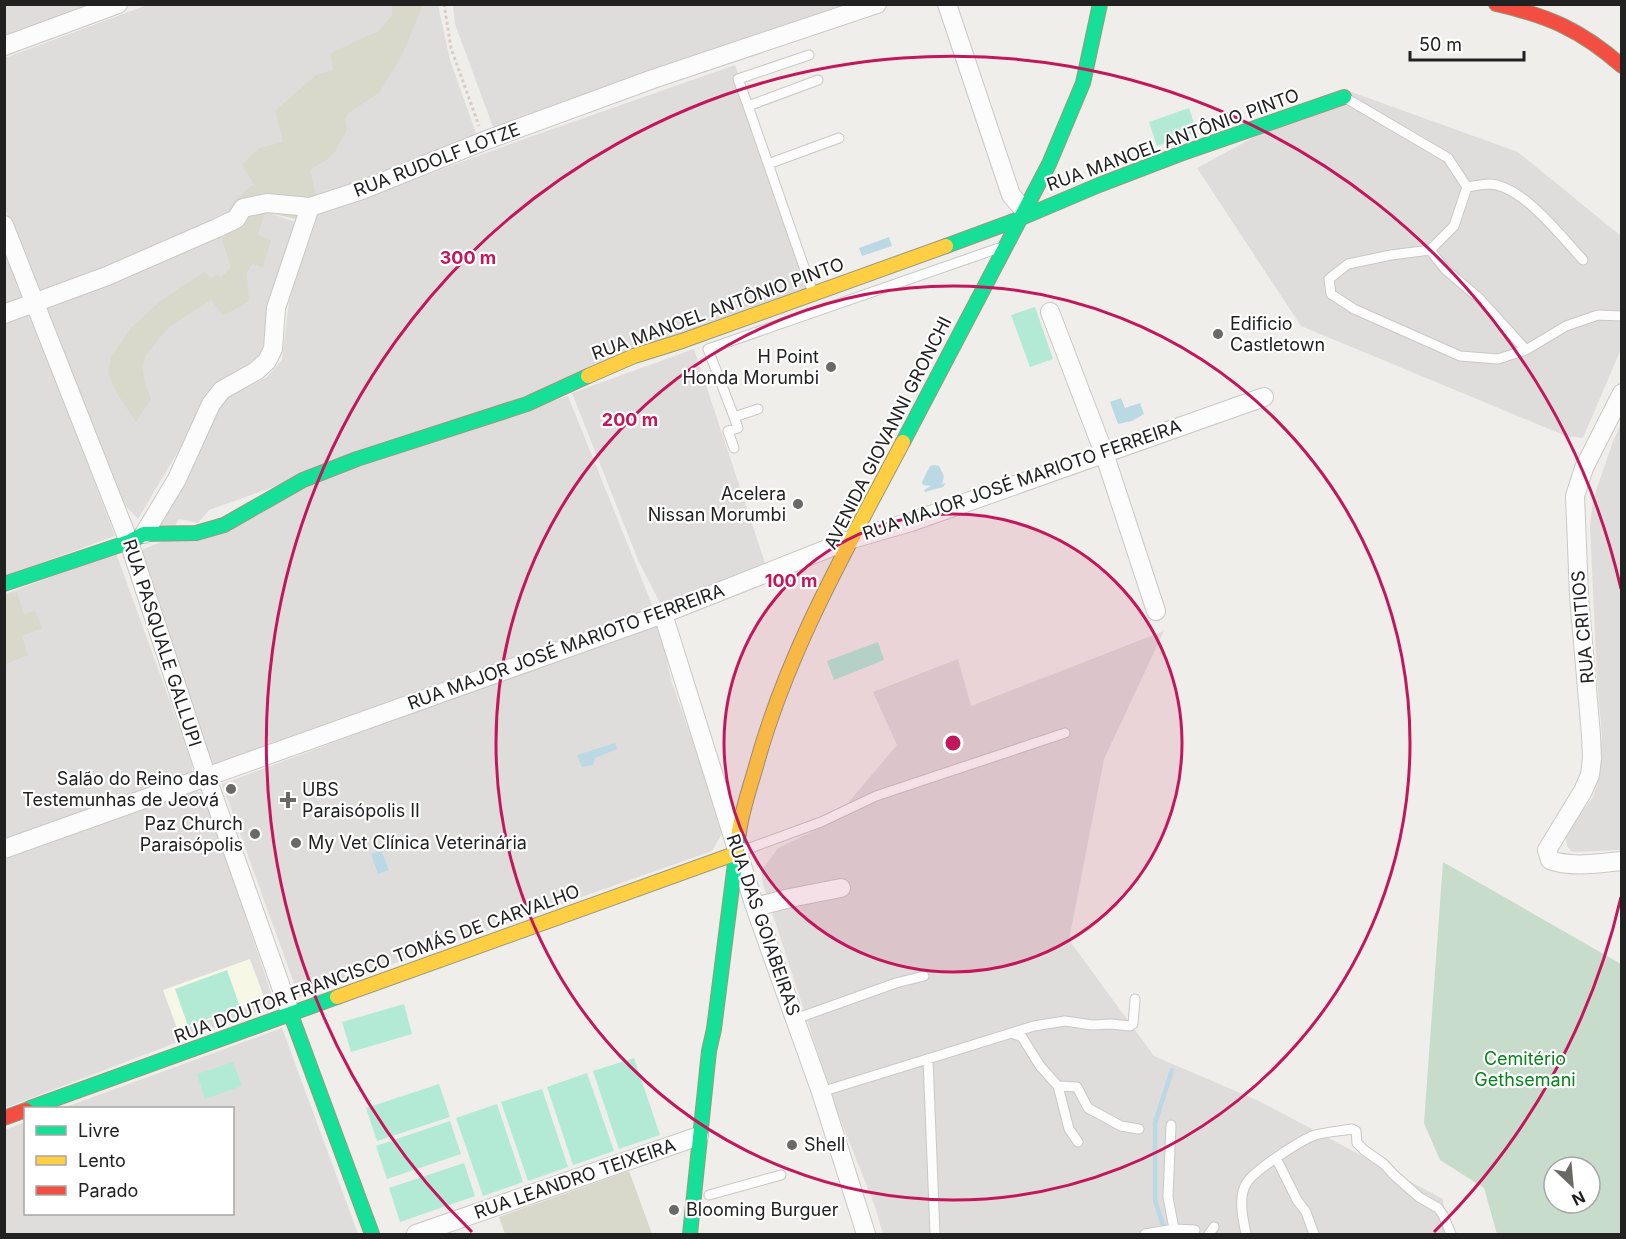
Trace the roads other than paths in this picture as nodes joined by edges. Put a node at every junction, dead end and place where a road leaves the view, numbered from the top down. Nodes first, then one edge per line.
1 (118, 4) edge
2 (877, 4) edge
3 (947, 4) edge
4 (1100, 4) edge
5 (1496, 4) edge
6 (4, 46) edge
7 (809, 56) dead end
8 (1622, 66) edge
9 (818, 80) dead end
10 (1344, 97) joint
11 (748, 106) junction
12 (839, 138) dead end
13 (768, 164) junction
14 (1467, 187) junction
15 (310, 207) junction
16 (1021, 214) junction
17 (4, 225) edge
18 (1005, 246) junction
19 (1430, 250) junction
20 (1583, 260) dead end
21 (813, 293) junction
22 (34, 303) junction
23 (1050, 312) dead end
24 (4, 314) edge
25 (1622, 316) edge
26 (1526, 350) junction
27 (1622, 393) edge
28 (1264, 397) dead end
29 (758, 409) dead end
30 (734, 417) junction
31 (734, 448) dead end
32 (1104, 453) junction
33 (137, 538) junction
34 (852, 539) junction
35 (4, 584) edge
36 (1156, 611) dead end
37 (663, 614) junction
38 (1065, 733) dead end
39 (207, 778) junction
40 (4, 849) edge
41 (737, 853) junction
42 (1622, 861) edge
43 (841, 888) dead end
44 (755, 908) junction
45 (924, 976) dead end
46 (1135, 999) dead end
47 (291, 1015) junction
48 (795, 1019) junction
49 (714, 1029) junction
50 (1014, 1034) junction
51 (928, 1059) junction
52 (1058, 1086) junction
53 (821, 1092) junction
54 (718, 1102) dead end
55 (34, 1107) edge
56 (24, 1110) edge
57 (4, 1118) edge
58 (1171, 1125) dead end
59 (1139, 1129) dead end
60 (699, 1136) junction
61 (1078, 1142) dead end
62 (1276, 1158) junction
63 (781, 1175) dead end
64 (709, 1200) joint
65 (1195, 1230) dead end
66 (1179, 1231) edge
67 (372, 1234) edge
68 (416, 1234) edge
69 (690, 1234) edge
70 (866, 1234) edge
71 (935, 1234) edge
72 (1145, 1234) edge
73 (1246, 1234) edge
74 (1314, 1234) edge
75 (1451, 1234) edge

1 - 6 street
2 - 15 street, RUA RUDOLF LOTZE
3 - 16 street
4 - 16 main road, AVENIDA GIOVANNI GRONCHI
5 - 8 main road
7 - 11 lane
9 - 11 lane
10 - 14 lane
10 - 16 main road, RUA MANOEL ANTÔNIO PINTO
11 - 13 lane
12 - 13 lane
13 - 21 lane
14 - 19 lane
14 - 20 lane
15 - 22 street, RUA RUDOLF LOTZE
15 - 33 street
16 - 18 main road, AVENIDA GIOVANNI GRONCHI
16 - 21 main road, RUA MANOEL ANTÔNIO PINTO
17 - 22 street, RUA PASQUALE GALLUPI
18 - 30 lane
18 - 34 main road, AVENIDA GIOVANNI GRONCHI
19 - 26 lane
19 - 26 lane
21 - 33 main road, RUA MANOEL ANTÔNIO PINTO
22 - 24 street, RUA RUDOLF LOTZE
22 - 33 street, RUA PASQUALE GALLUPI
23 - 32 street
25 - 26 lane
27 - 42 street, RUA CRITIOS
28 - 32 street, RUA MAJOR JOSÉ MARIOTO FERREIRA
29 - 30 lane
30 - 31 lane
32 - 34 street, RUA MAJOR JOSÉ MARIOTO FERREIRA
32 - 36 street
33 - 35 main road, RUA MANOEL ANTÔNIO PINTO
33 - 39 street, RUA PASQUALE GALLUPI
34 - 37 street, RUA MAJOR JOSÉ MARIOTO FERREIRA
34 - 41 main road, AVENIDA GIOVANNI GRONCHI
37 - 39 street, RUA MAJOR JOSÉ MARIOTO FERREIRA
37 - 41 street, RUA DAS GOIABEIRAS
38 - 41 lane
39 - 40 street, RUA MAJOR JOSÉ MARIOTO FERREIRA
39 - 47 street, RUA PASQUALE GALLUPI
41 - 44 street, RUA DAS GOIABEIRAS
41 - 47 main road, RUA DOUTOR FRANCISCO TOMÁS DE CARVALHO
41 - 49 main road, AVENIDA GIOVANNI GRONCHI
43 - 44 street
44 - 48 street, RUA DAS GOIABEIRAS
45 - 48 lane
46 - 50 lane
47 - 55 main road, RUA DOUTOR FRANCISCO TOMÁS DE CARVALHO
47 - 67 main road, RUA PASQUALE GALLUPI
48 - 53 street, RUA DAS GOIABEIRAS
49 - 54 main road, AVENIDA GIOVANNI GRONCHI
49 - 60 main road, AVENIDA GIOVANNI GRONCHI
50 - 51 lane
50 - 52 lane
51 - 53 lane
51 - 71 lane
52 - 59 lane
52 - 61 lane
53 - 70 street, RUA DAS GOIABEIRAS
56 - 57 main road, RUA DOUTOR FRANCISCO TOMÁS DE CARVALHO
58 - 66 lane
60 - 64 main road
60 - 68 street, RUA LEANDRO TEIXEIRA
60 - 69 main road, AVENIDA GIOVANNI GRONCHI
62 - 73 lane
62 - 74 lane
62 - 75 lane
63 - 64 lane
65 - 66 lane
66 - 72 lane

